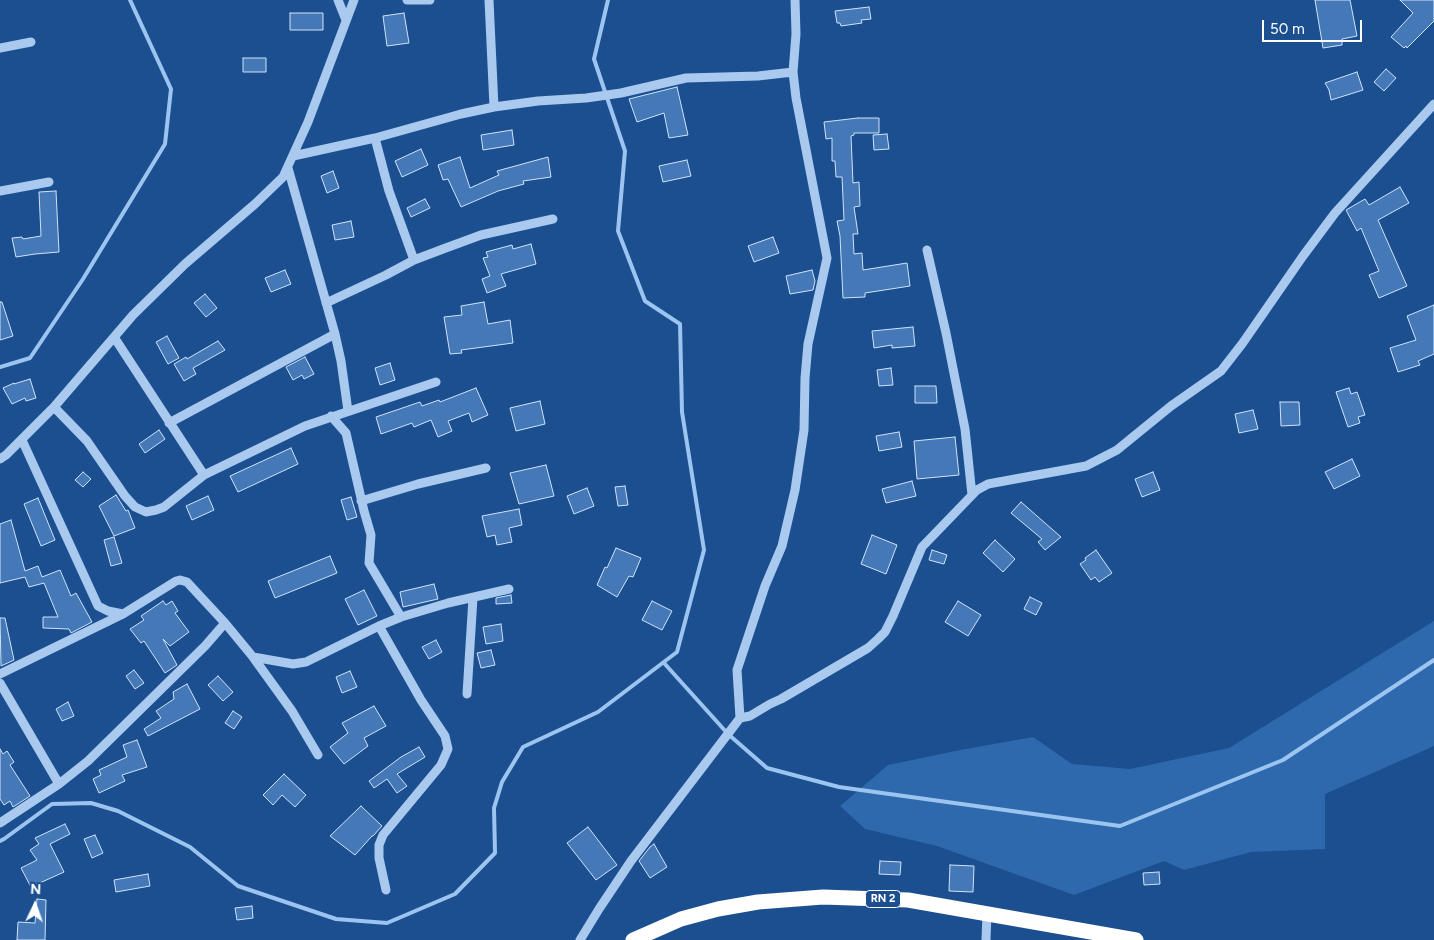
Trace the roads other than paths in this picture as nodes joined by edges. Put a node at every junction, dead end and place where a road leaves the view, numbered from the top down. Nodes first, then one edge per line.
1 (338, 0) edge
2 (354, 0) edge
3 (407, 0) edge
4 (430, 0) edge
5 (489, 0) edge
6 (795, 0) edge
7 (346, 20) junction
8 (31, 42) dead end
9 (0, 48) edge
10 (793, 72) junction
11 (1434, 104) edge
12 (494, 107) junction
13 (375, 138) junction
14 (293, 156) junction
15 (288, 168) junction
16 (49, 182) dead end
17 (0, 191) edge
18 (553, 219) dead end
19 (927, 250) dead end
20 (414, 260) junction
21 (326, 303) junction
22 (335, 334) junction
23 (114, 337) junction
24 (436, 382) dead end
25 (54, 407) junction
26 (348, 410) junction
27 (331, 416) junction
28 (169, 423) junction
29 (22, 440) junction
30 (0, 459) edge
31 (486, 468) dead end
32 (204, 476) junction
33 (972, 495) junction
34 (361, 501) junction
35 (509, 589) dead end
36 (473, 598) junction
37 (123, 614) junction
38 (401, 618) junction
39 (226, 623) junction
40 (379, 626) junction
41 (253, 657) junction
42 (0, 674) edge
43 (0, 682) edge
44 (467, 694) dead end
45 (740, 718) junction
46 (318, 754) dead end
47 (59, 784) junction
48 (0, 823) edge
49 (386, 890) dead end
50 (987, 913) junction
51 (1097, 937) edge
52 (580, 940) edge
53 (633, 940) edge
54 (986, 940) edge
55 (1136, 940) edge

1 - 7 street
2 - 7 street
3 - 4 street
5 - 12 street
6 - 10 street
7 - 14 street
8 - 9 street
10 - 12 street
10 - 45 street
11 - 33 street
12 - 13 street
13 - 14 street
13 - 20 street
14 - 15 street
15 - 21 street
15 - 23 street
16 - 17 street
18 - 20 street
19 - 33 street
20 - 21 street
21 - 22 street
22 - 26 street
22 - 28 street
23 - 25 street
23 - 28 street
24 - 26 street
25 - 29 street
25 - 32 street
26 - 27 street
27 - 32 street
27 - 34 street
28 - 32 street
29 - 30 street
29 - 37 street
31 - 34 street
33 - 45 street
34 - 38 street
35 - 36 street
36 - 38 street
36 - 44 street
37 - 39 street
37 - 42 street
38 - 40 street
39 - 41 street
39 - 47 street
40 - 41 street
40 - 49 street
41 - 46 street
43 - 47 street
45 - 52 street
47 - 48 street
50 - 51 highway, RN 2
50 - 53 highway, RN 2
50 - 54 street
51 - 55 highway, RN 2

